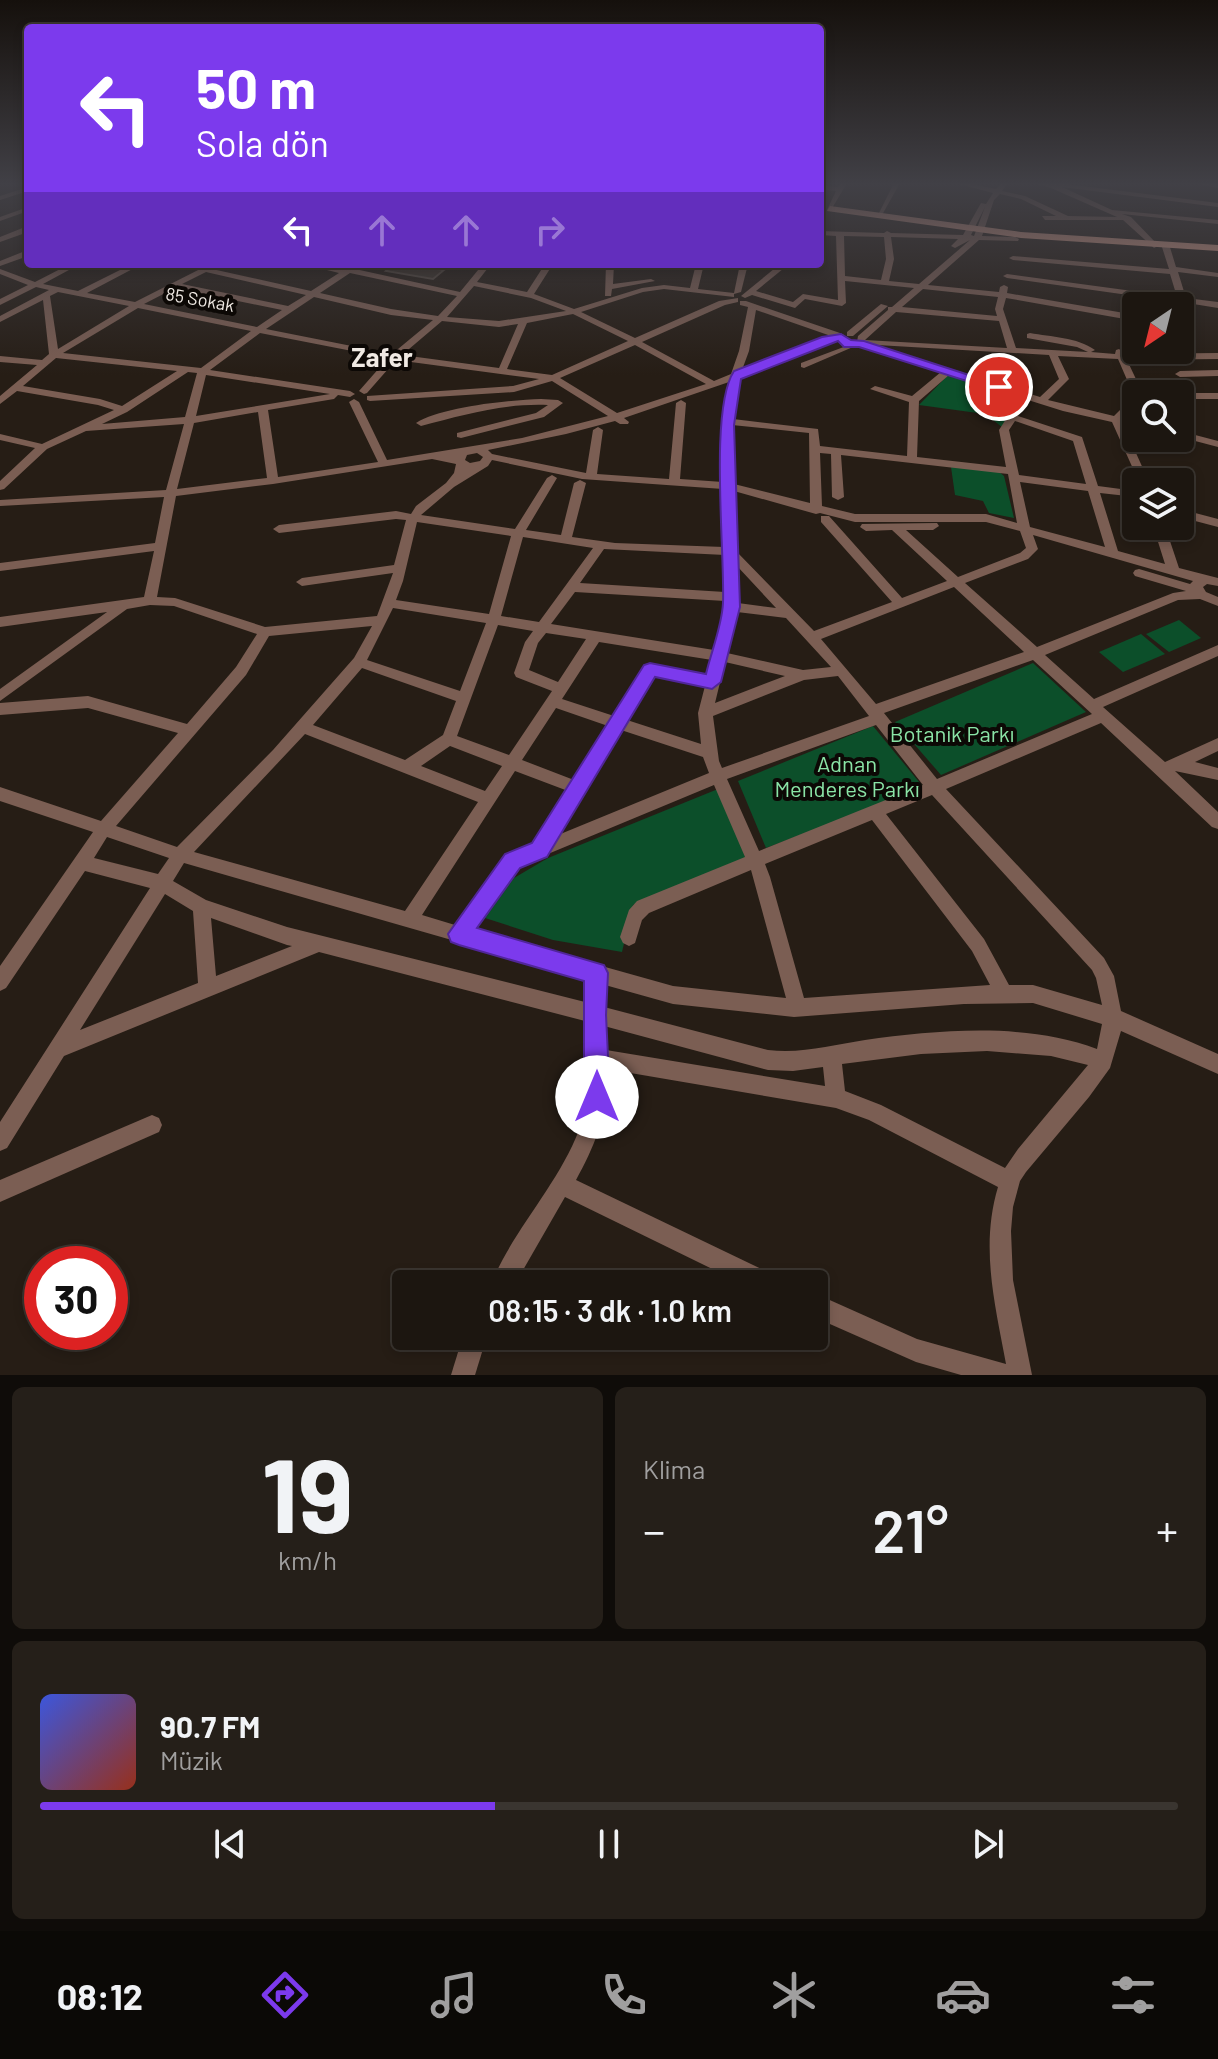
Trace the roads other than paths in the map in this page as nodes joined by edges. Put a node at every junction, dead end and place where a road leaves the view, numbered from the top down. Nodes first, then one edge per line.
1 (841, 247) edge
2 (889, 247) edge
3 (956, 247) edge
4 (959, 247) edge
5 (1014, 247) edge
6 (1160, 247) edge
7 (1191, 247) edge
8 (1218, 249) edge
9 (24, 253) edge
10 (1013, 258) junction
11 (0, 264) edge
12 (1117, 267) junction
13 (68, 268) edge
14 (130, 268) edge
15 (329, 268) edge
16 (351, 268) edge
17 (483, 268) edge
18 (546, 268) edge
19 (610, 268) edge
20 (699, 268) edge
21 (743, 268) edge
22 (780, 268) edge
23 (204, 269) joint
24 (1174, 270) junction
25 (0, 271) edge
26 (346, 271) junction
27 (1218, 275) edge
28 (1007, 276) junction
29 (842, 278) junction
30 (765, 279) junction
31 (885, 282) junction
32 (470, 283) junction
33 (925, 283) junction
34 (911, 284) junction
35 (36, 285) junction
36 (173, 285) junction
37 (695, 286) junction
38 (608, 287) junction
39 (57, 289) junction
40 (1120, 292) joint
41 (1180, 292) edge
42 (80, 293) junction
43 (311, 294) junction
44 (46, 295) junction
45 (462, 295) junction
46 (1001, 295) junction
47 (528, 296) junction
48 (739, 298) junction
49 (0, 302) edge
50 (608, 302) junction
51 (1194, 302) edge
52 (893, 304) junction
53 (137, 305) junction
54 (1218, 305) edge
55 (288, 309) junction
56 (578, 312) junction
57 (1122, 316) edge
58 (0, 319) edge
59 (1002, 319) junction
60 (438, 320) junction
61 (523, 322) junction
62 (261, 327) junction
63 (844, 336) junction
64 (1030, 336) dead end
65 (860, 341) junction
66 (636, 343) junction
67 (909, 345) junction
68 (1012, 349) junction
69 (1090, 350) junction
70 (1194, 352) edge
71 (1218, 353) edge
72 (1053, 354) junction
73 (1121, 354) junction
74 (54, 355) junction
75 (394, 357) junction
76 (907, 357) junction
77 (0, 359) edge
78 (44, 363) junction
79 (804, 365) dead end
80 (186, 369) junction
81 (502, 371) junction
82 (948, 371) junction
83 (202, 372) junction
84 (1218, 373) edge
85 (1180, 374) dead end
86 (553, 378) junction
87 (736, 378) junction
88 (1131, 380) edge
89 (711, 383) junction
90 (15, 388) junction
91 (875, 389) dead end
92 (367, 394) junction
93 (436, 395) junction
94 (1025, 396) junction
95 (1194, 396) edge
96 (1218, 396) edge
97 (351, 397) junction
98 (914, 400) junction
99 (0, 401) edge
100 (1041, 401) junction
101 (681, 403) junction
102 (263, 409) junction
103 (123, 410) junction
104 (1122, 413) edge
105 (448, 415) junction
106 (1012, 417) junction
107 (619, 418) junction
108 (191, 420) junction
109 (1116, 420) junction
110 (728, 421) junction
111 (1122, 421) edge
112 (421, 423) dead end
113 (85, 428) junction
114 (598, 430) junction
115 (461, 435) junction
116 (0, 437) edge
117 (1194, 438) edge
118 (1215, 443) edge
119 (43, 447) junction
120 (815, 449) junction
121 (836, 451) junction
122 (1218, 455) edge
123 (475, 457) junction
124 (912, 459) junction
125 (384, 464) junction
126 (1138, 468) edge
127 (1012, 474) junction
128 (552, 478) junction
129 (585, 480) junction
130 (273, 481) junction
131 (674, 482) junction
132 (450, 485) junction
133 (0, 487) edge
134 (1093, 488) junction
135 (728, 491) junction
136 (171, 492) junction
137 (1122, 492) edge
138 (838, 497) dead end
139 (0, 503) edge
140 (820, 515) junction
141 (415, 516) junction
142 (1194, 517) edge
143 (1218, 523) edge
144 (892, 524) junction
145 (279, 529) dead end
146 (518, 533) junction
147 (1026, 533) junction
148 (566, 539) junction
149 (1164, 540) edge
150 (601, 545) junction
151 (161, 546) junction
152 (730, 551) junction
153 (1113, 555) junction
154 (0, 567) edge
155 (399, 568) junction
156 (1174, 572) junction
157 (302, 582) dead end
158 (954, 583) junction
159 (1210, 585) edge
160 (571, 587) junction
161 (150, 601) junction
162 (731, 602) junction
163 (1218, 602) edge
164 (389, 603) junction
165 (900, 603) junction
166 (125, 604) junction
167 (790, 614) junction
168 (382, 620) junction
169 (0, 622) edge
170 (493, 622) junction
171 (541, 629) junction
172 (265, 632) junction
173 (595, 637) junction
174 (812, 637) junction
175 (1218, 650) edge
176 (1034, 654) junction
177 (719, 656) junction
178 (359, 662) junction
179 (841, 671) junction
180 (803, 675) junction
181 (712, 682) junction
182 (557, 695) junction
183 (0, 696) edge
184 (465, 698) junction
185 (0, 709) edge
186 (1097, 711) junction
187 (705, 713) junction
188 (876, 715) junction
189 (617, 724) junction
190 (303, 727) junction
191 (189, 730) junction
192 (449, 739) junction
193 (1218, 744) edge
194 (710, 753) junction
195 (513, 763) junction
196 (407, 767) junction
197 (1170, 767) junction
198 (1218, 774) edge
199 (718, 776) junction
200 (934, 787) junction
201 (578, 788) junction
202 (0, 794) edge
203 (489, 799) junction
204 (875, 811) junction
205 (1218, 822) edge
206 (104, 829) junction
207 (540, 850) junction
208 (180, 855) junction
209 (755, 861) junction
210 (81, 862) junction
211 (162, 883) junction
212 (201, 907) junction
213 (409, 920) junction
214 (459, 934) junction
215 (629, 937) dead end
216 (316, 945) junction
217 (596, 973) junction
218 (0, 982) edge
219 (208, 988) junction
220 (1004, 994) junction
221 (798, 1008) junction
222 (594, 1015) junction
223 (1112, 1017) junction
224 (58, 1049) junction
225 (831, 1055) junction
226 (597, 1058) junction
227 (1103, 1061) junction
228 (1218, 1064) edge
229 (836, 1098) junction
230 (152, 1125) dead end
231 (0, 1141) edge
232 (1009, 1181) junction
233 (561, 1184) junction
234 (0, 1191) edge
235 (510, 1270) edge
236 (739, 1270) edge
237 (828, 1311) edge
238 (471, 1350) edge
239 (463, 1375) edge
240 (1003, 1375) edge
241 (1020, 1375) edge

1 - 29 street
2 - 31 street
3 - 34 street
4 - 33 street
5 - 10 street
6 - 24 street
7 - 8 main road
9 - 11 street
10 - 12 street
10 - 28 street
12 - 24 street
12 - 40 street
13 - 35 street
14 - 42 street
15 - 26 street
16 - 26 street
17 - 32 street
18 - 47 street
19 - 38 street
20 - 37 street
21 - 48 street
22 - 30 street
23 - 36 street
23 - 43 street
24 - 27 street
24 - 41 street
25 - 35 street, 85 Sokak
26 - 43 street
26 - 45 street
28 - 40 street
28 - 46 street
29 - 31 street
29 - 48 street
30 - 48 street
30 - 48 street
31 - 34 street
32 - 45 street
32 - 47 street
33 - 34 street
33 - 46 street
33 - 52 street
34 - 52 street
35 - 39 street, 85 Sokak
35 - 49 street
36 - 53 street
36 - 55 street
37 - 38 street
37 - 48 street
37 - 50 street
38 - 50 street
39 - 42 street, 85 Sokak
39 - 44 street
42 - 53 street, 85 Sokak
43 - 55 street
43 - 60 street
44 - 58 street
44 - 74 street
45 - 60 street
46 - 57 street
46 - 59 street
47 - 56 street
48 - 63 street
48 - 66 street
48 - 87 street
50 - 56 street
51 - 54 street
52 - 59 street
52 - 63 street
52 - 65 street
53 - 62 street, 85 Sokak
53 - 74 street
55 - 62 street
56 - 61 street
56 - 66 street
59 - 68 street
60 - 61 street
60 - 75 street
61 - 81 street
62 - 75 street, 85 Sokak
62 - 83 street
63 - 65 street
63 - 87 street
64 - 69 street
65 - 67 street
65 - 68 street
65 - 76 street
65 - 79 street
66 - 86 street
66 - 89 street
67 - 68 street
67 - 76 street
68 - 69 street
68 - 72 street
69 - 73 street
70 - 71 street
71 - 73 street
72 - 73 street
72 - 100 street
73 - 88 street
74 - 78 street
74 - 80 street
75 - 81 street, 85 Sokak
75 - 92 street
76 - 82 street
77 - 78 street
78 - 90 street
80 - 83 street
80 - 103 street
81 - 86 street, 85 Sokak
82 - 94 street
82 - 98 street
83 - 97 street
83 - 108 street
84 - 85 street
86 - 93 street
86 - 107 street
87 - 89 street
87 - 101 street
87 - 110 street
89 - 107 street
90 - 99 street
90 - 103 street
91 - 98 street
92 - 93 street
92 - 97 street
93 - 105 street
94 - 100 street
94 - 106 street
95 - 96 street
97 - 102 street
97 - 125 street
98 - 124 street
100 - 109 street
101 - 107 street
101 - 131 street
102 - 108 street
102 - 130 street
103 - 113 street
104 - 109 street
105 - 112 street
105 - 115 street
105 - 115 street
106 - 127 street
106 - 134 street
107 - 114 street
107 - 123 street
108 - 113 street
108 - 136 street
109 - 111 street
109 - 126 street
110 - 120 street
110 - 135 street
113 - 119 street
114 - 123 street
114 - 129 street
115 - 123 street
116 - 119 street
117 - 118 street
118 - 122 street
119 - 133 street
120 - 121 street
120 - 140 street
121 - 124 street
121 - 138 street
123 - 125 street
123 - 128 street
123 - 129 street
123 - 132 street
123 - 132 street
124 - 127 street
125 - 130 street
127 - 134 street
127 - 147 street
128 - 129 street
128 - 146 street
129 - 131 street
129 - 135 street
129 - 148 street
130 - 136 street
131 - 135 street
132 - 141 street
134 - 137 street
134 - 153 street
135 - 140 street
135 - 152 street
136 - 139 street
136 - 151 street
140 - 144 street
140 - 165 street
141 - 145 street
141 - 146 street
141 - 155 street
142 - 143 street
144 - 147 street
144 - 158 street
146 - 148 street
146 - 170 street
147 - 153 street
147 - 158 street
147 - 159 street
148 - 150 street
149 - 156 street
150 - 152 street
150 - 160 street
151 - 154 street
151 - 161 street
152 - 162 street
152 - 167 street
153 - 156 street
155 - 157 street
155 - 164 street
156 - 159 street
158 - 165 street
158 - 176 street
159 - 163 street
159 - 176 street
160 - 162 street
160 - 171 street
161 - 166 street
161 - 172 street
162 - 167 street
162 - 177 street
164 - 168 street
164 - 170 street
165 - 174 street
166 - 169 street
166 - 183 street
167 - 174 street
168 - 172 street
168 - 178 street
170 - 171 street
170 - 184 street
171 - 173 street
171 - 182 street
172 - 191 street
173 - 177 street
173 - 182 street
174 - 179 street
175 - 186 street
176 - 186 street
176 - 188 street
177 - 180 street
177 - 181 street
178 - 184 street
178 - 190 street
179 - 180 street
179 - 188 street
180 - 187 street
181 - 187 street
181 - 189 street
182 - 189 street
182 - 195 street
184 - 192 street
185 - 191 street
186 - 197 street
186 - 200 street
187 - 194 street
188 - 199 street
188 - 200 street
189 - 194 street
189 - 201 street
190 - 196 street
190 - 208 street
191 - 206 street
192 - 195 street
192 - 196 street
193 - 197 street
194 - 199 street
195 - 201 street
195 - 203 street
196 - 203 street
197 - 198 street
197 - 205 street
199 - 207 street
199 - 209 street
200 - 204 street
200 - 223 street
201 - 207 street
202 - 206 street
203 - 213 street
204 - 209 street
204 - 220 street
206 - 208 street
206 - 210 street
207 - 214 street
208 - 211 street
208 - 213 street
209 - 215 street
209 - 221 street
210 - 211 street
210 - 218 street
211 - 212 street
211 - 224 street
212 - 216 street
212 - 219 street
213 - 214 street
214 - 217 street
216 - 219 street
216 - 222 street
217 - 221 street
217 - 222 street
219 - 224 street
220 - 221 street
220 - 223 street
222 - 225 street
222 - 226 street
223 - 227 street
223 - 228 street
224 - 231 street
225 - 227 street
225 - 229 street
226 - 229 street
226 - 233 street
227 - 232 street
229 - 232 street
230 - 234 street
232 - 241 street
233 - 235 street
233 - 236 street
237 - 240 street
238 - 239 street

